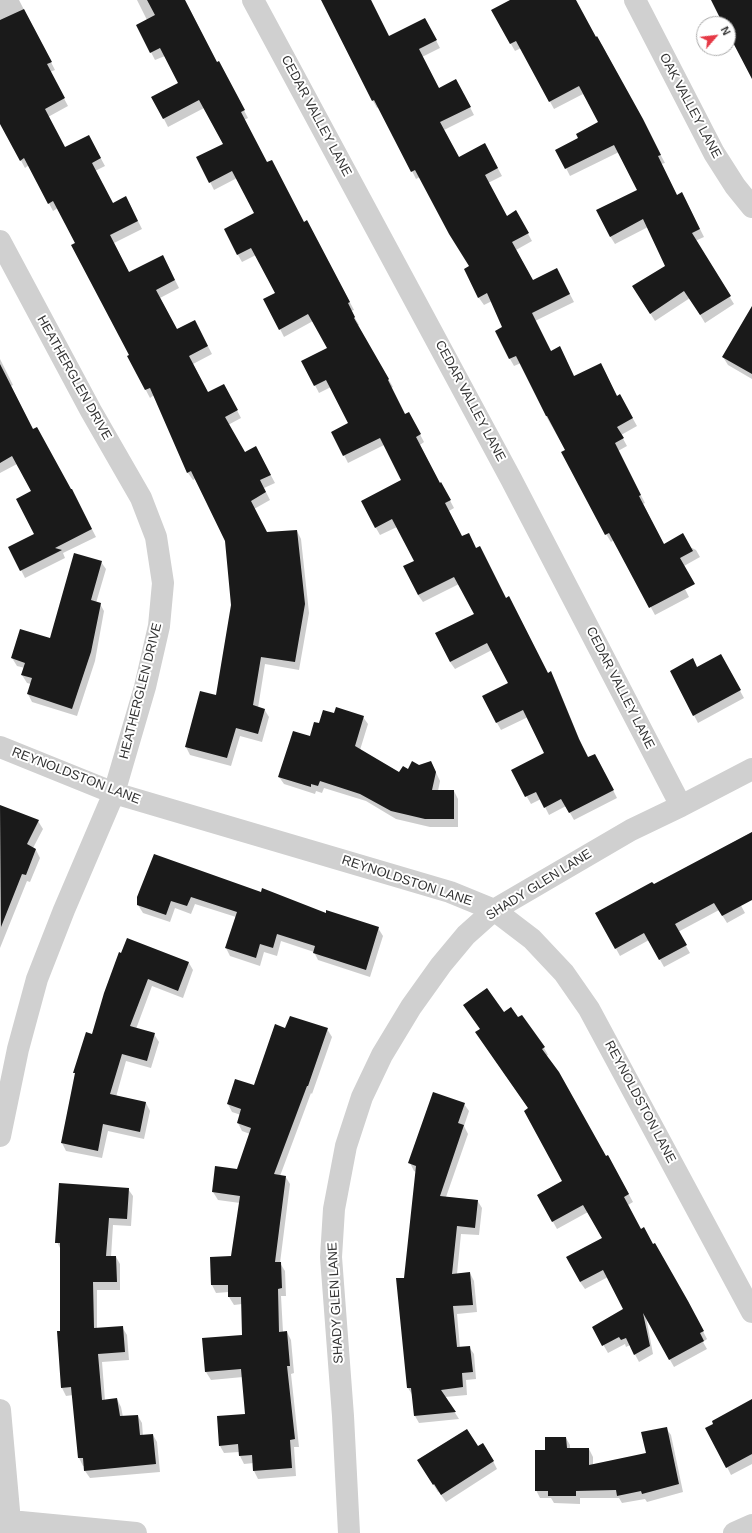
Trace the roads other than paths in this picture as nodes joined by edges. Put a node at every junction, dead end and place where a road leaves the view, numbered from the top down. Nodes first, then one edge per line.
1 (253, 0) edge
2 (635, 0) edge
3 (752, 207) edge
4 (0, 241) edge
5 (0, 747) edge
6 (752, 769) edge
7 (114, 793) junction
8 (681, 806) junction
9 (494, 910) junction
10 (0, 1136) edge
11 (752, 1312) edge
12 (0, 1410) edge
13 (7, 1524) edge
14 (752, 1525) edge
15 (136, 1533) edge
16 (349, 1533) edge
17 (734, 1533) edge

1 - 8 street, CEDAR VALLEY LANE
2 - 3 street, OAK VALLEY LANE
4 - 7 street, HEATHERGLEN DRIVE
5 - 7 street, REYNOLDSTON LANE
6 - 8 street, SHADY GLEN LANE
7 - 9 street, REYNOLDSTON LANE
7 - 10 street, HEATHERGLEN DRIVE
8 - 9 street, SHADY GLEN LANE
9 - 11 street, REYNOLDSTON LANE
9 - 16 street, SHADY GLEN LANE
12 - 13 street
13 - 15 street
14 - 17 street

